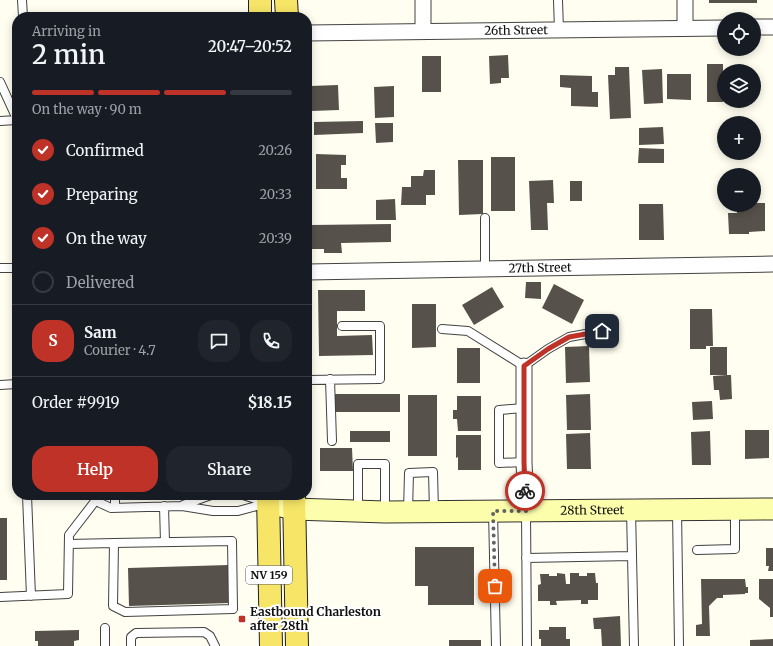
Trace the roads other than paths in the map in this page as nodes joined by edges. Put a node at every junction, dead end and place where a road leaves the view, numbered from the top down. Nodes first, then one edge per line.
1 (22, 0) edge
2 (260, 0) edge
3 (286, 0) edge
4 (423, 0) edge
5 (558, 0) edge
6 (685, 0) edge
7 (22, 12) edge
8 (260, 12) edge
9 (287, 12) edge
10 (761, 27) edge
11 (773, 27) edge
12 (685, 28) junction
13 (717, 28) edge
14 (559, 30) junction
15 (423, 31) junction
16 (312, 33) edge
17 (0, 82) edge
18 (12, 109) edge
19 (12, 120) edge
20 (0, 121) edge
21 (485, 218) dead end
22 (773, 264) edge
23 (0, 268) edge
24 (12, 268) edge
25 (485, 269) junction
26 (312, 272) edge
27 (342, 326) dead end
28 (442, 329) dead end
29 (602, 331) dead end
30 (524, 366) junction
31 (330, 379) junction
32 (312, 380) edge
33 (12, 384) edge
34 (0, 385) edge
35 (524, 408) junction
36 (332, 441) dead end
37 (524, 462) junction
38 (28, 500) edge
39 (93, 500) edge
40 (97, 500) edge
41 (115, 500) edge
42 (198, 500) edge
43 (266, 500) edge
44 (268, 500) edge
45 (277, 500) edge
46 (294, 502) edge
47 (164, 506) junction
48 (182, 506) junction
49 (115, 508) junction
50 (630, 509) junction
51 (677, 509) junction
52 (735, 509) junction
53 (773, 509) edge
54 (493, 511) junction
55 (526, 511) junction
56 (358, 512) junction
57 (385, 512) junction
58 (408, 512) junction
59 (434, 512) junction
60 (165, 542) junction
61 (114, 543) junction
62 (69, 544) junction
63 (697, 550) dead end
64 (632, 556) junction
65 (526, 558) junction
66 (31, 596) junction
67 (0, 597) edge
68 (105, 628) dead end
69 (105, 646) edge
70 (131, 646) edge
71 (215, 646) edge
72 (270, 646) edge
73 (297, 646) edge
74 (496, 646) edge
75 (527, 646) edge
76 (634, 646) edge
77 (679, 646) edge

1 - 7 lane
2 - 8 main road
3 - 9 main road
4 - 15 street
5 - 14 lane
6 - 12 street
10 - 11 street
12 - 13 street, 26th Street
12 - 14 street, 26th Street
14 - 15 street, 26th Street
15 - 16 street, 26th Street
17 - 18 lane
19 - 20 lane
21 - 25 lane
22 - 25 street, 27th Street
23 - 24 lane
25 - 26 street, 27th Street
27 - 31 lane
28 - 30 lane
29 - 30 lane
30 - 35 street
31 - 32 lane
31 - 36 lane
33 - 34 lane
35 - 37 street
35 - 37 lane
37 - 55 street
38 - 66 lane
39 - 62 lane
40 - 49 lane
41 - 49 lane
42 - 48 lane
43 - 48 lane
44 - 72 main road, NV 159
45 - 46 street, 28th Street
46 - 56 street, 28th Street
46 - 73 main road, NV 159
47 - 48 lane
47 - 49 lane
47 - 60 lane
50 - 51 street, 28th Street
50 - 55 street, 28th Street
50 - 64 lane
51 - 52 street, 28th Street
51 - 77 lane
52 - 53 street, 28th Street
52 - 63 lane
54 - 55 street, 28th Street
54 - 59 street, 28th Street
54 - 74 lane
55 - 65 lane
56 - 57 street, 28th Street
56 - 57 lane
57 - 58 street, 28th Street
58 - 59 street, 28th Street
58 - 59 lane
60 - 61 lane
60 - 61 lane
61 - 62 lane
62 - 66 lane
64 - 65 lane
64 - 76 lane
65 - 75 lane
66 - 67 lane
68 - 69 lane
70 - 71 lane

